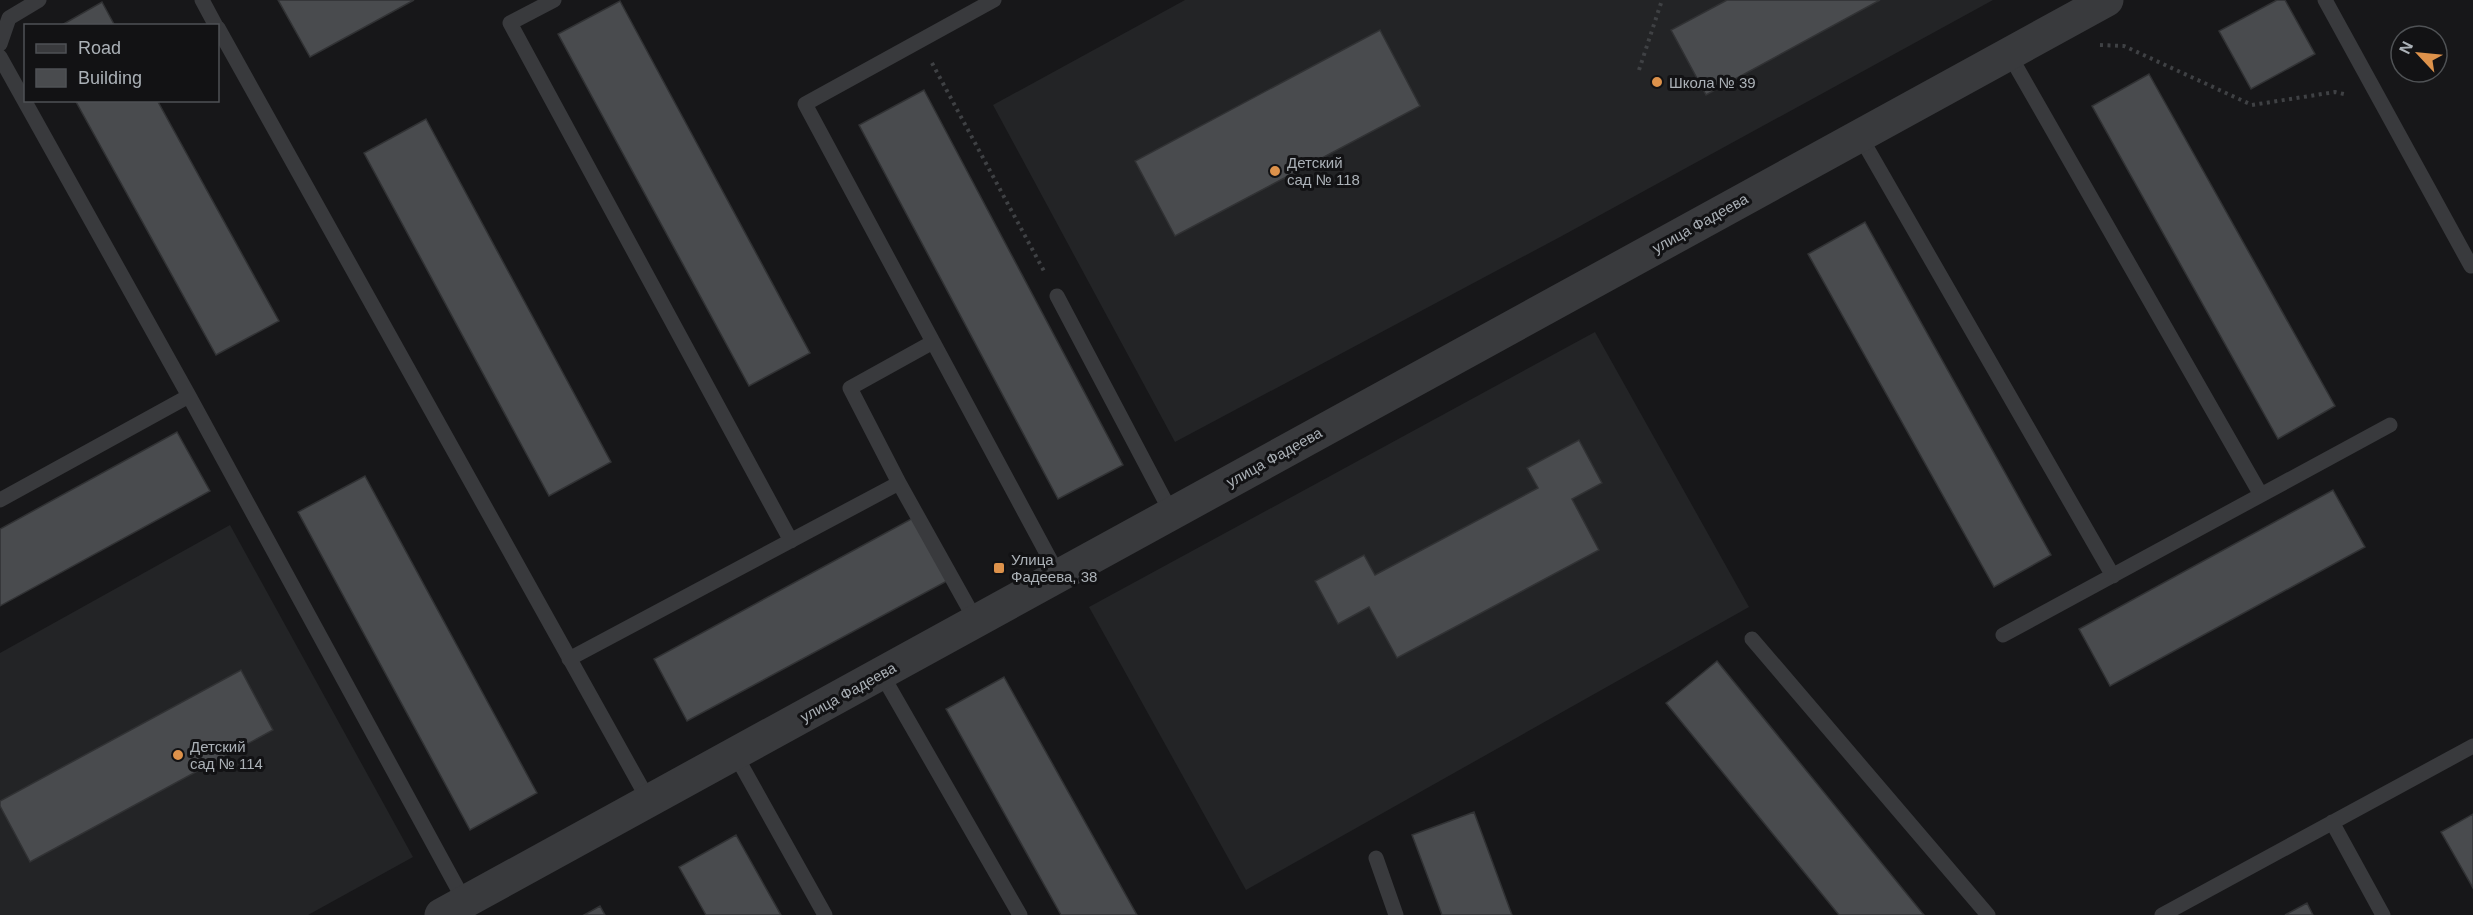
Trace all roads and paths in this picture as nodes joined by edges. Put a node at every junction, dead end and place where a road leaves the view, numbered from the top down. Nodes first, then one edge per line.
1 (39, 0) edge
2 (202, 0) edge
3 (554, 0) edge
4 (994, 0) edge
5 (1662, 0) edge
6 (2107, 0) edge
7 (2325, 0) edge
8 (216, 24) edge
9 (219, 30) edge
10 (920, 41) junction
11 (0, 44) edge
12 (2096, 45) dead end
13 (2009, 54) junction
14 (0, 57) edge
15 (1639, 70) dead end
16 (24, 100) edge
17 (25, 102) edge
18 (2383, 106) junction
19 (1860, 136) junction
20 (2473, 265) edge
21 (1057, 296) joint
22 (933, 342) junction
23 (189, 396) junction
24 (2390, 425) dead end
25 (899, 483) junction
26 (2261, 495) junction
27 (0, 500) edge
28 (1172, 514) junction
29 (791, 541) junction
30 (1059, 576) junction
31 (2112, 576) junction
32 (976, 621) junction
33 (2003, 635) dead end
34 (1752, 639) dead end
35 (569, 659) junction
36 (881, 673) junction
37 (2473, 746) edge
38 (735, 754) junction
39 (649, 801) junction
40 (2332, 822) junction
41 (1376, 858) dead end
42 (453, 909) edge
43 (825, 915) edge
44 (1020, 915) edge
45 (1396, 915) edge
46 (1988, 915) edge
47 (2162, 915) edge
48 (2383, 915) edge

1 - 11 lane
2 - 8 lane
3 - 29 lane
4 - 10 lane
5 - 15 path
6 - 13 street, улица Фадеева
7 - 18 lane
9 - 35 lane
10 - 21 path
10 - 22 lane
12 - 18 path
13 - 19 street, улица Фадеева
13 - 26 lane
14 - 16 lane
17 - 23 lane
18 - 20 lane
19 - 28 street, улица Фадеева
19 - 31 lane
21 - 28 lane
22 - 25 lane
22 - 30 lane
23 - 27 lane
23 - 42 lane
24 - 26 lane
25 - 29 lane
25 - 32 lane
26 - 31 lane
28 - 30 street, улица Фадеева
29 - 35 lane
30 - 32 street, улица Фадеева
31 - 33 lane
32 - 36 street, улица Фадеева
34 - 46 lane
35 - 39 lane
36 - 38 street, улица Фадеева
36 - 44 lane
37 - 40 lane
38 - 39 street, улица Фадеева
38 - 43 lane
39 - 42 street, улица Фадеева
40 - 47 lane
40 - 48 lane
41 - 45 lane

